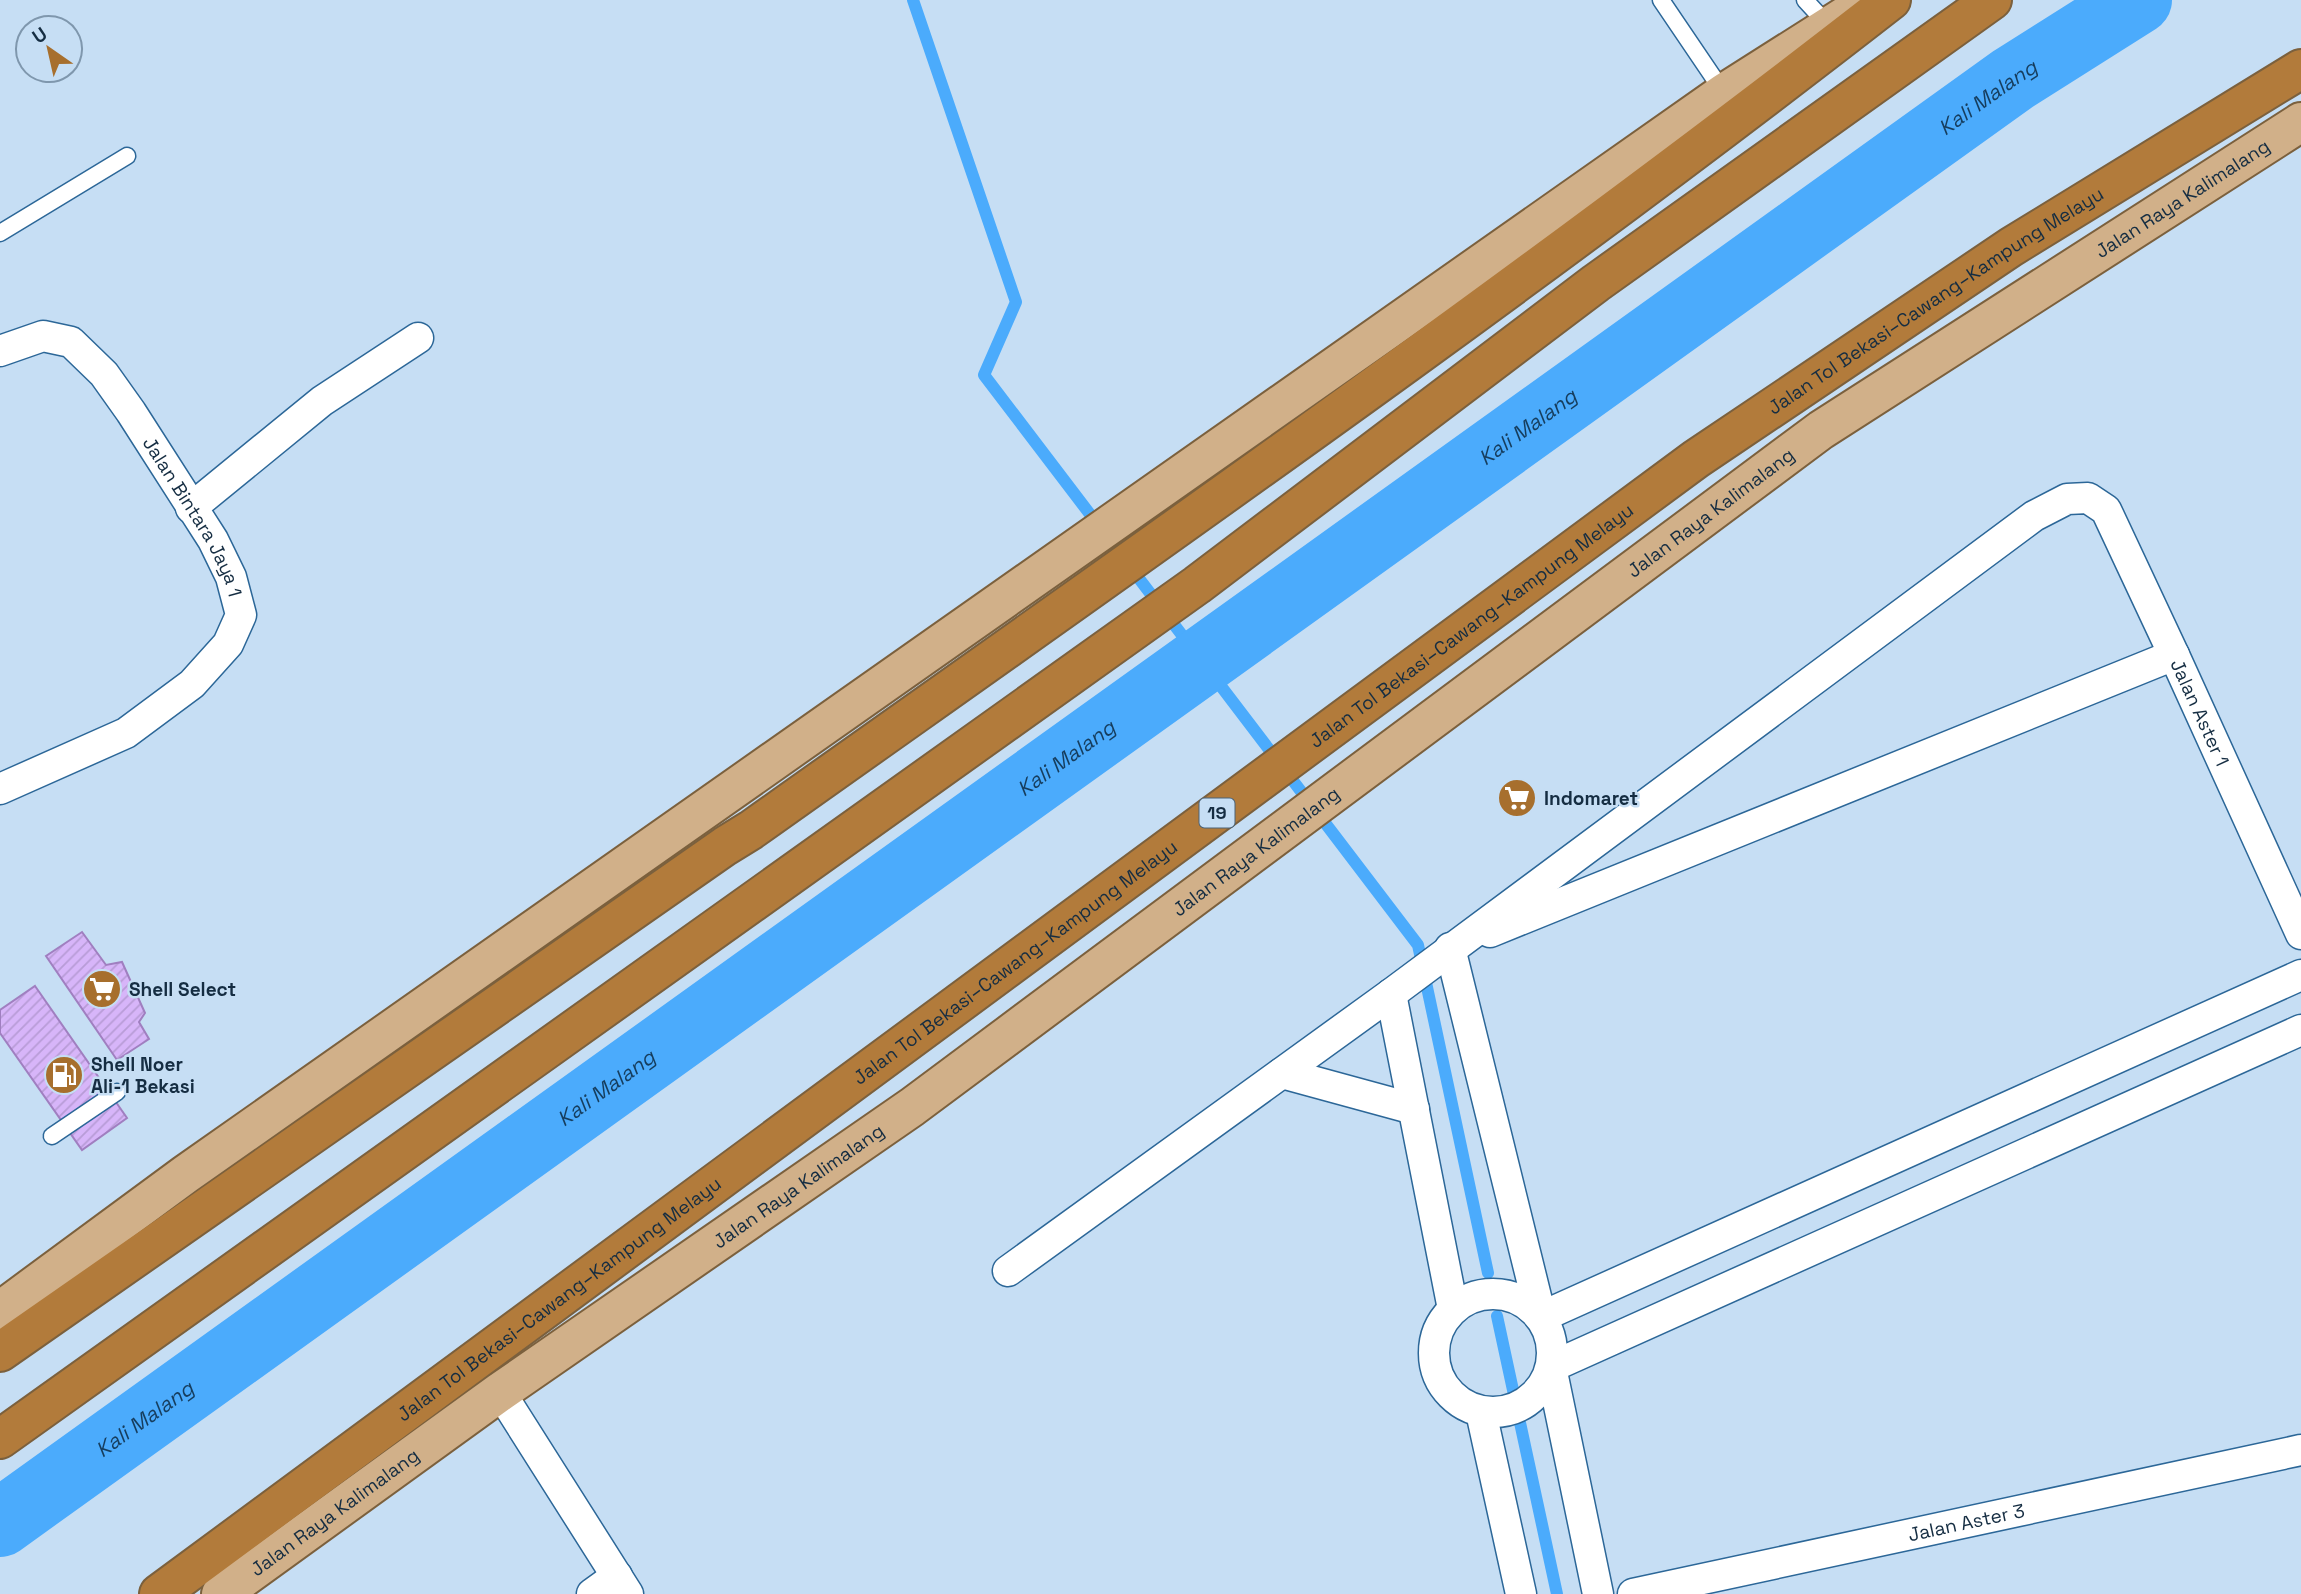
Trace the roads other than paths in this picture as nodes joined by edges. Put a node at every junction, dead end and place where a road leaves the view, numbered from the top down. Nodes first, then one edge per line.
1 (1661, 0) edge
2 (1871, 0) edge
3 (1891, 0) edge
4 (1992, 0) edge
5 (1817, 13) edge
6 (2301, 69) edge
7 (1724, 93) junction
8 (2301, 122) edge
9 (127, 156) dead end
10 (0, 233) edge
11 (418, 338) dead end
12 (0, 351) edge
13 (191, 508) junction
14 (2175, 655) junction
15 (0, 789) edge
16 (2301, 934) edge
17 (1450, 948) junction
18 (2301, 975) edge
19 (1391, 994) junction
20 (2301, 1030) edge
21 (1282, 1073) junction
22 (117, 1091) dead end
23 (1414, 1109) junction
24 (52, 1136) dead end
25 (1008, 1271) dead end
26 (1454, 1309) junction
27 (0, 1311) edge
28 (1541, 1317) junction
29 (0, 1352) edge
30 (1551, 1367) junction
31 (500, 1391) junction
32 (1481, 1412) junction
33 (0, 1439) edge
34 (2301, 1450) edge
35 (623, 1585) edge
36 (159, 1594) edge
37 (221, 1594) edge
38 (592, 1594) edge
39 (1521, 1594) edge
40 (1598, 1594) edge
41 (1633, 1594) edge

1 - 7 lane
2 - 5 main road
3 - 29 highway
4 - 33 highway
5 - 7 main road
6 - 36 highway, Jalan Tol Bekasi–Cawang–Kampung Melayu / 19
7 - 27 main road
8 - 31 main road, Jalan Raya Kalimalang
9 - 10 lane
11 - 13 street
12 - 13 street, Jalan Bintara Jaya 1
13 - 15 street, Jalan Bintara Jaya 1
14 - 16 street, Jalan Aster 1
14 - 17 street
14 - 17 street, Jalan Aster 1
17 - 19 street
17 - 28 street
18 - 28 street
19 - 21 street
19 - 23 street
20 - 30 street
21 - 23 street
21 - 25 street
22 - 24 lane
23 - 26 street
26 - 28 street
26 - 32 street
28 - 30 street
30 - 32 street
30 - 40 street
31 - 35 street
31 - 37 main road, Jalan Raya Kalimalang
32 - 39 street
34 - 41 street, Jalan Aster 3
35 - 38 street

